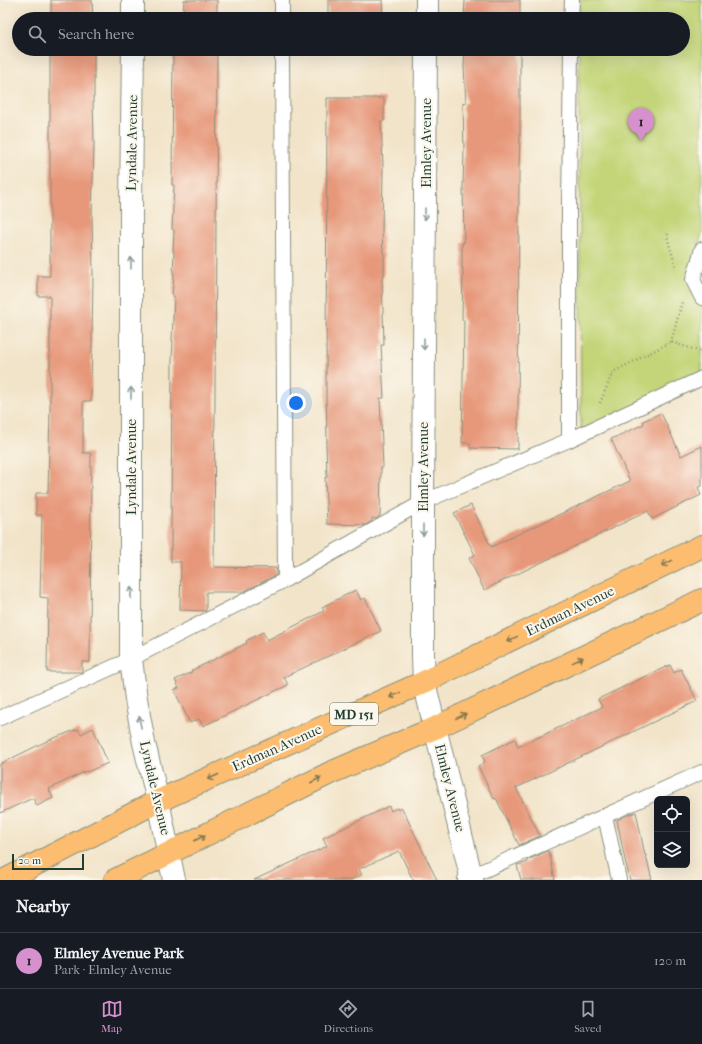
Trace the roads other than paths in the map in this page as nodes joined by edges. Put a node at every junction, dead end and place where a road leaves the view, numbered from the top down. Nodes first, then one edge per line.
1 (133, 0) edge
2 (282, 0) edge
3 (427, 0) edge
4 (572, 0) edge
5 (133, 12) edge
6 (282, 12) edge
7 (426, 12) edge
8 (571, 12) edge
9 (133, 56) edge
10 (282, 56) edge
11 (426, 56) edge
12 (571, 56) edge
13 (702, 249) edge
14 (702, 298) edge
15 (702, 378) edge
16 (569, 440) junction
17 (423, 502) junction
18 (702, 549) edge
19 (285, 580) junction
20 (702, 600) edge
21 (131, 659) junction
22 (424, 682) junction
23 (0, 718) edge
24 (435, 728) junction
25 (702, 772) edge
26 (158, 801) junction
27 (605, 816) junction
28 (169, 854) junction
29 (469, 879) edge
30 (5, 880) edge
31 (115, 880) edge
32 (174, 880) edge
33 (619, 880) edge

1 - 5 street
2 - 6 lane
3 - 7 street
4 - 8 lane
21 -> 9 street, Lyndale Avenue
10 - 19 lane
11 -> 17 street, Elmley Avenue
12 - 16 lane
13 - 14 lane
15 - 16 lane
16 - 17 lane
17 - 19 lane
17 -> 22 street, Elmley Avenue
18 -> 22 main road, Erdman Avenue / MD 151
19 - 21 lane
24 -> 20 main road
21 - 23 lane
26 -> 21 street, Lyndale Avenue
22 - 24 street, Elmley Avenue
22 -> 26 main road, Erdman Avenue / MD 151
28 -> 24 main road
24 - 29 street, Elmley Avenue
25 - 27 lane
26 - 28 street, Lyndale Avenue
26 - 30 main road, Erdman Avenue / MD 151
27 - 29 lane
27 - 33 lane
28 - 31 main road
28 - 32 street, Lyndale Avenue

